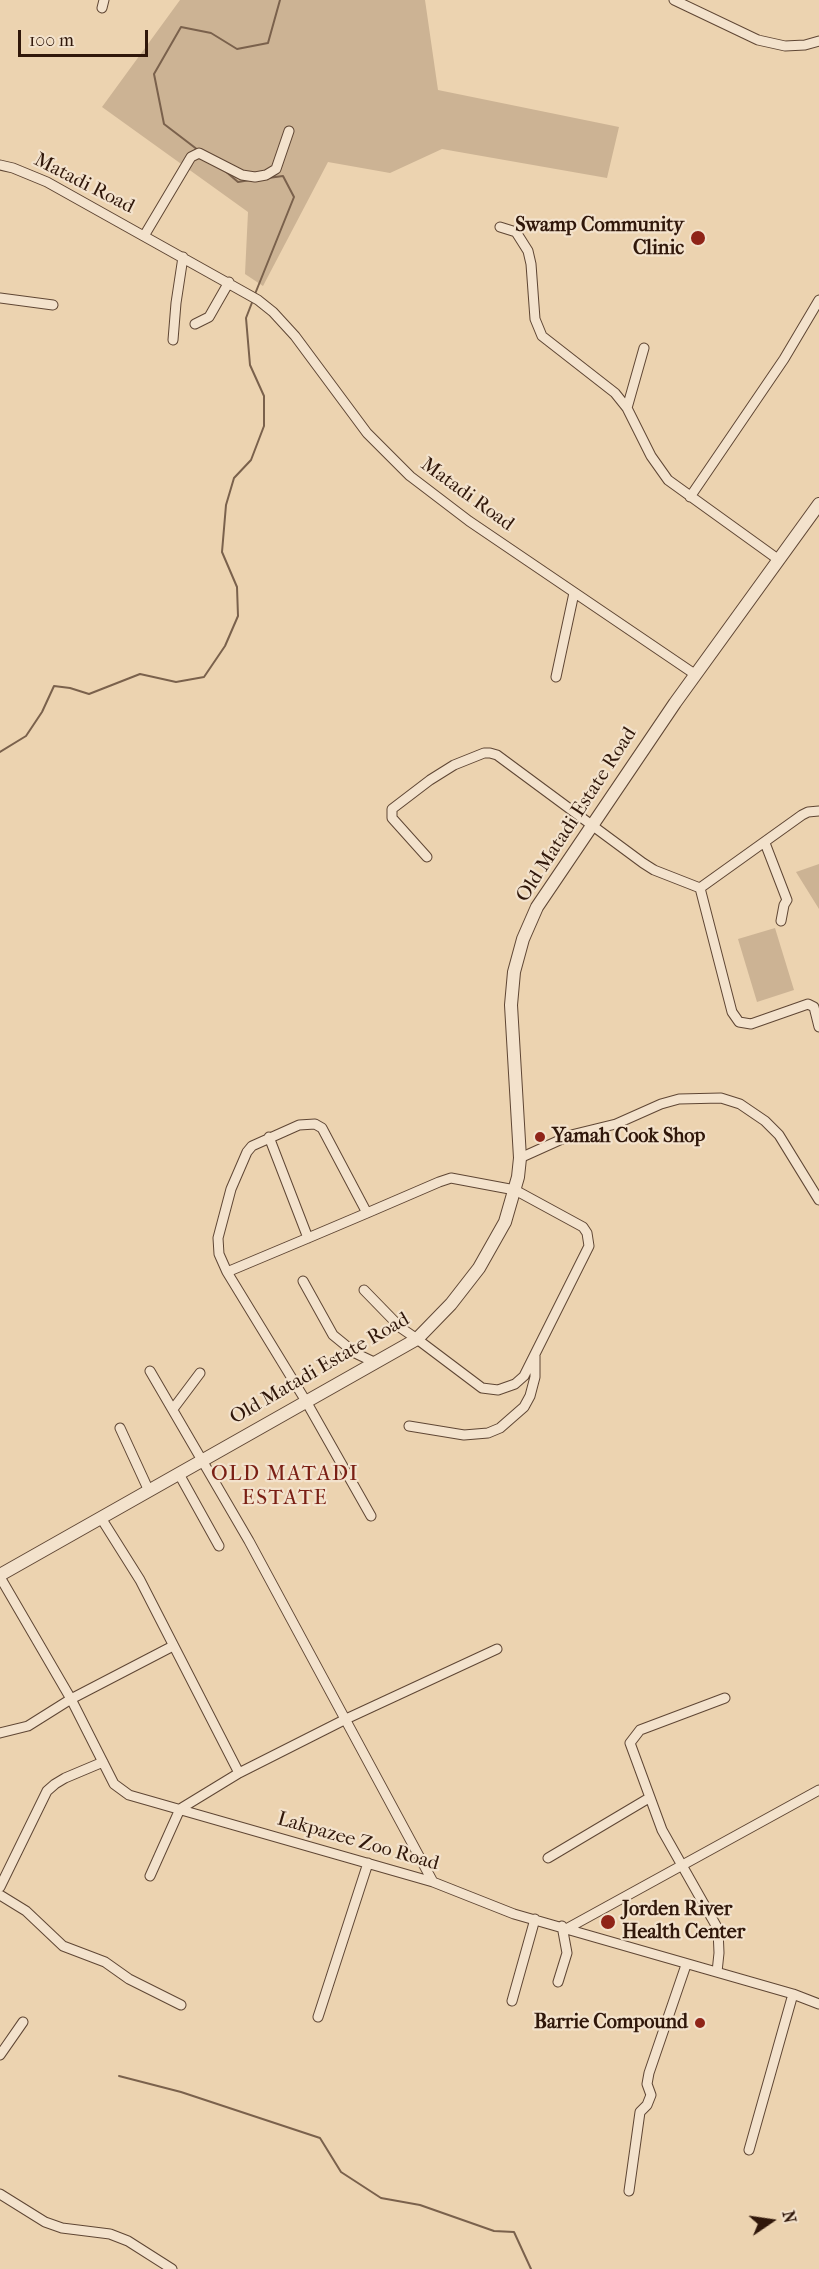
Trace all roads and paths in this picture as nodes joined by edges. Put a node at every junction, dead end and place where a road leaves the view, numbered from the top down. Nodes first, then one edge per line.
1 (674, 0) edge
2 (819, 41) edge
3 (289, 131) dead end
4 (0, 165) edge
5 (500, 227) dead end
6 (144, 236) junction
7 (183, 257) junction
8 (229, 282) junction
9 (0, 298) edge
10 (819, 302) edge
11 (53, 305) dead end
12 (195, 324) dead end
13 (173, 340) dead end
14 (644, 348) dead end
15 (627, 408) junction
16 (690, 497) junction
17 (819, 504) edge
18 (779, 560) junction
19 (574, 592) junction
20 (696, 675) junction
21 (555, 677) dead end
22 (819, 811) edge
23 (592, 824) junction
24 (765, 843) junction
25 (427, 857) dead end
26 (700, 888) junction
27 (781, 921) dead end
28 (819, 1027) edge
29 (268, 1137) junction
30 (520, 1158) junction
31 (515, 1190) junction
32 (819, 1200) edge
33 (367, 1212) junction
34 (308, 1238) junction
35 (227, 1272) junction
36 (303, 1281) dead end
37 (364, 1290) dead end
38 (417, 1339) junction
39 (535, 1353) junction
40 (376, 1363) junction
41 (150, 1371) dead end
42 (200, 1373) dead end
43 (307, 1403) junction
44 (173, 1409) junction
45 (409, 1426) dead end
46 (120, 1428) dead end
47 (202, 1459) junction
48 (179, 1474) junction
49 (149, 1491) junction
50 (371, 1516) dead end
51 (101, 1518) junction
52 (219, 1546) dead end
53 (0, 1576) edge
54 (173, 1646) junction
55 (497, 1649) dead end
56 (725, 1698) dead end
57 (72, 1699) junction
58 (346, 1719) junction
59 (0, 1732) edge
60 (103, 1762) junction
61 (239, 1773) junction
62 (819, 1790) edge
63 (649, 1798) junction
64 (180, 1809) junction
65 (548, 1858) dead end
66 (368, 1863) junction
67 (681, 1866) junction
68 (150, 1876) dead end
69 (433, 1882) junction
70 (0, 1887) edge
71 (0, 1895) edge
72 (535, 1919) junction
73 (565, 1927) junction
74 (686, 1965) junction
75 (717, 1972) junction
76 (558, 1982) dead end
77 (793, 1994) junction
78 (512, 2001) dead end
79 (819, 2004) edge
80 (182, 2005) dead end
81 (318, 2017) dead end
82 (23, 2022) dead end
83 (0, 2054) edge
84 (749, 2150) dead end
85 (628, 2191) dead end
86 (0, 2194) edge
87 (172, 2269) edge

1 - 2 street
3 - 6 street
4 - 6 street, Matadi Road
5 - 15 street
6 - 7 street, Matadi Road
7 - 8 street, Matadi Road
7 - 13 street
8 - 12 street
8 - 19 street, Matadi Road
9 - 11 street
10 - 16 street
14 - 15 street
15 - 16 street
16 - 18 street
17 - 18 street, Old Matadi Estate Road
18 - 20 street, Old Matadi Estate Road
19 - 20 street, Matadi Road
19 - 21 street
20 - 23 street, Old Matadi Estate Road
22 - 24 street
23 - 25 street
23 - 26 street
23 - 30 street, Old Matadi Estate Road
24 - 26 street
24 - 27 street
26 - 28 street
29 - 33 street
29 - 34 street
29 - 35 street
30 - 31 street, Old Matadi Estate Road
30 - 32 street
31 - 33 street
31 - 38 street, Old Matadi Estate Road
31 - 39 street
33 - 34 street
34 - 35 street
35 - 43 street
36 - 40 street
37 - 38 street
38 - 39 street
38 - 40 street, Old Matadi Estate Road
39 - 45 street
40 - 43 street, Old Matadi Estate Road
41 - 44 street
42 - 44 street
43 - 47 street, Old Matadi Estate Road
43 - 50 street
44 - 47 street
46 - 49 street
47 - 48 street, Old Matadi Estate Road
47 - 58 street
48 - 49 street, Old Matadi Estate Road
48 - 52 street
49 - 51 street, Old Matadi Estate Road
51 - 53 street, Old Matadi Estate Road
51 - 54 street
53 - 57 street, Lakpazee Zoo Road
54 - 57 street
54 - 61 street
55 - 58 street
56 - 63 street
57 - 59 street
57 - 60 street, Lakpazee Zoo Road
58 - 61 street
58 - 69 street
60 - 64 street, Lakpazee Zoo Road
60 - 70 street
61 - 64 street
62 - 67 street
63 - 65 street
63 - 67 street
64 - 66 street, Lakpazee Zoo Road
64 - 68 street
66 - 69 street, Lakpazee Zoo Road
66 - 81 street
67 - 73 street
67 - 75 street
69 - 72 street, Lakpazee Zoo Road
71 - 80 street
72 - 73 street, Lakpazee Zoo Road
72 - 78 street
73 - 74 street, Lakpazee Zoo Road
73 - 76 street
74 - 75 street, Lakpazee Zoo Road
74 - 85 street
75 - 77 street, Lakpazee Zoo Road
77 - 79 street, Lakpazee Zoo Road
77 - 84 street
82 - 83 street
86 - 87 street

